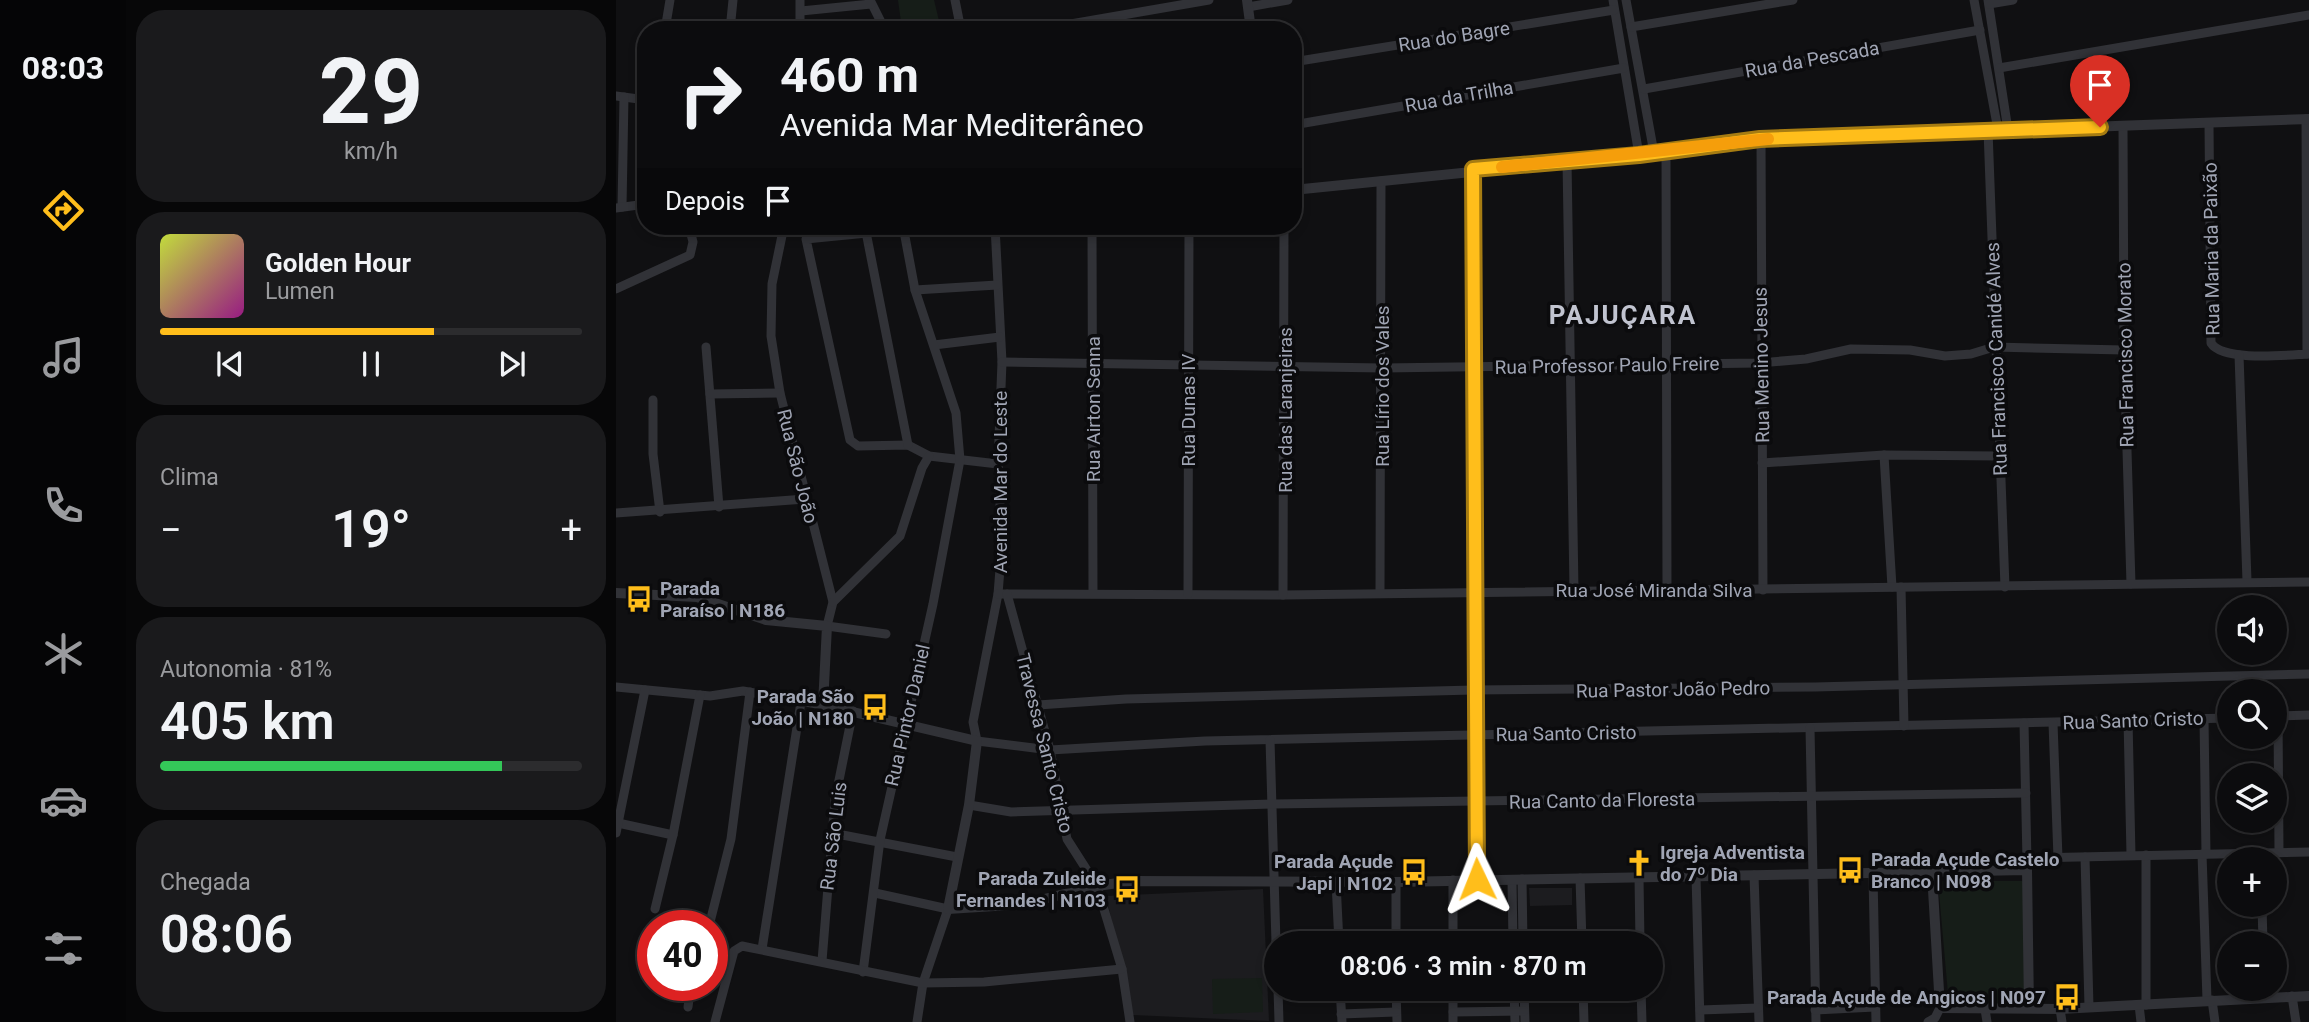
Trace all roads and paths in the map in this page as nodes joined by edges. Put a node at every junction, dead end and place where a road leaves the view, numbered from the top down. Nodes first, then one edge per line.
1 (670, 0) edge
2 (733, 0) edge
3 (800, 0) edge
4 (955, 0) edge
5 (1209, 0) edge
6 (1288, 0) edge
7 (1626, 0) edge
8 (1793, 0) edge
9 (1975, 0) edge
10 (2013, 0) edge
11 (870, 2) edge
12 (1988, 2) edge
13 (1247, 3) edge
14 (1614, 5) edge
15 (802, 11) junction
16 (2309, 16) edge
17 (666, 21) edge
18 (731, 21) edge
19 (801, 21) edge
20 (880, 21) edge
21 (959, 21) edge
22 (1088, 21) edge
23 (1250, 21) edge
24 (1631, 27) junction
25 (1980, 30) junction
26 (1302, 60) edge
27 (1624, 68) junction
28 (2000, 68) junction
29 (1644, 89) junction
30 (620, 97) edge
31 (2308, 119) edge
32 (1302, 123) edge
33 (2210, 124) junction
34 (2123, 127) junction
35 (1998, 130) junction
36 (1760, 139) junction
37 (1660, 152) junction
38 (1639, 155) junction
39 (1567, 161) junction
40 (1473, 169) junction
41 (1381, 181) junction
42 (1302, 189) edge
43 (637, 205) edge
44 (619, 207) edge
45 (691, 235) edge
46 (782, 235) edge
47 (840, 235) edge
48 (867, 235) edge
49 (904, 235) edge
50 (995, 235) edge
51 (1092, 235) edge
52 (1189, 235) edge
53 (1284, 235) edge
54 (998, 285) junction
55 (616, 289) edge
56 (915, 290) junction
57 (1000, 338) junction
58 (933, 345) junction
59 (1994, 346) junction
60 (706, 347) dead end
61 (2124, 350) junction
62 (2308, 354) edge
63 (2239, 355) junction
64 (1002, 362) junction
65 (1666, 362) junction
66 (1759, 363) junction
67 (1094, 365) junction
68 (1188, 366) junction
69 (1475, 366) junction
70 (1572, 366) junction
71 (1285, 367) junction
72 (1383, 368) junction
73 (780, 393) junction
74 (710, 394) junction
75 (653, 400) dead end
76 (908, 445) junction
77 (1884, 455) junction
78 (929, 456) junction
79 (1999, 456) junction
80 (960, 460) junction
81 (1762, 463) junction
82 (998, 464) junction
83 (805, 499) junction
84 (719, 507) junction
85 (660, 512) junction
86 (616, 513) edge
87 (2247, 581) junction
88 (2309, 582) edge
89 (2131, 584) junction
90 (1897, 587) junction
91 (2005, 587) junction
92 (1574, 590) junction
93 (1763, 590) junction
94 (1667, 591) junction
95 (1093, 592) junction
96 (1380, 592) junction
97 (616, 593) edge
98 (1473, 593) junction
99 (1003, 594) junction
100 (1188, 594) junction
101 (1283, 595) junction
102 (833, 602) junction
103 (827, 626) junction
104 (886, 634) dead end
105 (2309, 674) edge
106 (1902, 683) junction
107 (616, 687) edge
108 (645, 690) junction
109 (1474, 690) junction
110 (750, 692) junction
111 (700, 695) junction
112 (801, 702) junction
113 (823, 705) junction
114 (1038, 705) junction
115 (853, 711) junction
116 (2287, 715) edge
117 (2309, 715) edge
118 (2217, 718) edge
119 (2128, 719) junction
120 (2204, 719) junction
121 (906, 723) junction
122 (2024, 723) junction
123 (2053, 723) junction
124 (1904, 726) junction
125 (1810, 728) junction
126 (1474, 735) junction
127 (1270, 740) junction
128 (977, 741) junction
129 (2277, 749) edge
130 (1050, 750) junction
131 (2026, 793) junction
132 (1812, 796) junction
133 (1474, 803) junction
134 (1274, 804) junction
135 (969, 805) junction
136 (1062, 811) junction
137 (617, 828) edge
138 (831, 833) junction
139 (673, 835) junction
140 (880, 840) junction
141 (2279, 847) edge
142 (2287, 852) edge
143 (2309, 852) edge
144 (2204, 854) junction
145 (2217, 854) edge
146 (2131, 855) junction
147 (2146, 855) junction
148 (957, 857) junction
149 (2058, 858) junction
150 (2085, 858) junction
151 (2027, 864) junction
152 (1932, 873) junction
153 (1754, 875) junction
154 (1814, 875) junction
155 (1873, 875) junction
156 (1696, 876) junction
157 (1639, 877) junction
158 (1580, 878) junction
159 (1477, 879) junction
160 (1453, 880) junction
161 (1517, 880) junction
162 (1274, 881) junction
163 (1396, 881) junction
164 (1336, 882) junction
165 (1097, 886) junction
166 (874, 893) junction
167 (655, 909) dead end
168 (948, 909) junction
169 (713, 910) edge
170 (1276, 931) edge
171 (1338, 931) edge
172 (1396, 931) edge
173 (1453, 931) edge
174 (1514, 931) edge
175 (1522, 931) edge
176 (1582, 931) edge
177 (1640, 931) edge
178 (762, 949) junction
179 (822, 961) junction
180 (1122, 969) junction
181 (863, 972) junction
182 (923, 983) junction
183 (2287, 995) edge
184 (2292, 996) junction
185 (2309, 996) edge
186 (2217, 999) edge
187 (2210, 1000) junction
188 (689, 1001) edge
189 (1278, 1001) edge
190 (1517, 1001) edge
191 (1521, 1001) edge
192 (1583, 1001) edge
193 (1641, 1001) edge
194 (2142, 1005) junction
195 (688, 1007) dead end
196 (1875, 1007) junction
197 (2088, 1007) junction
198 (1758, 1008) junction
199 (1940, 1008) junction
200 (2029, 1008) junction
201 (1985, 1009) junction
202 (2060, 1009) junction
203 (1700, 1010) junction
204 (1815, 1010) junction
205 (1519, 1011) junction
206 (1397, 1017) edge
207 (1453, 1017) edge
208 (1342, 1018) edge
209 (715, 1022) edge
210 (917, 1022) edge
211 (1130, 1022) edge
212 (1279, 1022) edge
213 (1514, 1022) edge
214 (1524, 1022) edge
215 (1584, 1022) edge
216 (1642, 1022) edge
217 (1700, 1022) edge
218 (1759, 1022) edge
219 (1816, 1022) edge
220 (1876, 1022) edge
221 (1928, 1022) edge
222 (1987, 1022) edge
223 (2062, 1022) edge
224 (2141, 1022) edge
225 (2215, 1022) edge
226 (2296, 1022) edge

1 - 17 street
2 - 18 street
3 - 15 street
4 - 21 street
5 - 22 street
6 - 13 street
7 - 24 street
8 - 24 street
9 - 25 street
10 - 12 street
11 - 15 street
11 - 20 street
12 - 28 street
13 - 23 street
14 - 26 street, Rua do Bagre
14 - 27 street
15 - 19 street
16 - 28 street
24 - 29 street
25 - 29 street, Rua da Pescada
25 - 35 street
27 - 32 street, Rua da Trilha
27 - 38 street
28 - 35 street
29 - 37 street
30 - 44 street
31 - 33 street
31 - 62 street
33 - 34 street
33 - 63 street, Rua Maria da Paixão
34 - 35 street
34 - 61 street, Rua Francisco Morato
35 - 36 street
35 - 59 street, Rua Francisco Canidé Alves
36 - 37 street
36 - 66 street, Rua Menino Jesus
37 - 38 street
37 - 65 street
38 - 39 street
39 - 40 street
39 - 70 street
40 - 41 street
40 - 69 street
41 - 42 street
41 - 72 street, Rua Lírio dos Vales
43 - 44 street
45 - 55 street
46 - 73 street, Rua São João
47 - 76 street
48 - 76 street
49 - 56 street, Rua Pintor Daniel
50 - 54 street, Avenida Mar do Leste
51 - 67 street, Rua Airton Senna
52 - 68 street, Rua Dunas IV
53 - 71 street, Rua das Laranjeiras
54 - 56 street
54 - 57 street, Avenida Mar do Leste
56 - 58 street, Rua Pintor Daniel
57 - 58 street
57 - 64 street, Avenida Mar do Leste
58 - 80 street, Rua Pintor Daniel
59 - 61 street, Rua Professor Paulo Freire
59 - 66 street, Rua Professor Paulo Freire
59 - 79 street, Rua Francisco Canidé Alves
60 - 74 street
61 - 89 street, Rua Francisco Morato
62 - 63 street
63 - 87 street
64 - 67 street, Rua Professor Paulo Freire
64 - 82 street, Avenida Mar do Leste
65 - 66 street, Rua Professor Paulo Freire
65 - 70 street, Rua Professor Paulo Freire
65 - 94 street
66 - 81 street, Rua Menino Jesus
67 - 68 street, Rua Professor Paulo Freire
67 - 95 street, Rua Airton Senna
68 - 71 street, Rua Professor Paulo Freire
68 - 100 street, Rua Dunas IV
69 - 70 street, Rua Professor Paulo Freire
69 - 72 street, Rua Professor Paulo Freire
69 - 98 street
70 - 92 street
71 - 72 street, Rua Professor Paulo Freire
71 - 101 street, Rua das Laranjeiras
72 - 96 street, Rua Lírio dos Vales
73 - 74 street
73 - 83 street, Rua São João
74 - 84 street
75 - 85 street
76 - 78 street
77 - 79 street
77 - 81 street
77 - 90 street
78 - 80 street
78 - 102 street
79 - 91 street, Rua Francisco Canidé Alves
80 - 82 street
80 - 121 street, Rua Pintor Daniel
81 - 93 street, Rua Menino Jesus
82 - 99 street, Avenida Mar do Leste
83 - 84 street
83 - 102 street, Rua São João
84 - 85 street
85 - 86 street
87 - 88 street, Rua José Miranda Silva
87 - 89 street, Rua José Miranda Silva
89 - 91 street, Rua José Miranda Silva
90 - 91 street, Rua José Miranda Silva
90 - 93 street, Rua José Miranda Silva
90 - 106 street
92 - 94 street, Rua José Miranda Silva
92 - 98 street, Rua José Miranda Silva
93 - 94 street, Rua José Miranda Silva
95 - 99 street, Rua José Miranda Silva
95 - 100 street, Rua José Miranda Silva
96 - 98 street, Rua José Miranda Silva
96 - 101 street, Rua José Miranda Silva
97 - 103 street
98 - 109 street
99 - 114 street, Travessa Santo Cristo
99 - 128 street, Avenida Mar do Leste
100 - 101 street, Rua José Miranda Silva
102 - 103 street, Rua São João
103 - 104 street
103 - 113 street, Rua São João
105 - 106 street, Rua Pastor João Pedro
106 - 109 street, Rua Pastor João Pedro
106 - 124 street
107 - 108 street
108 - 111 street
108 - 137 street
109 - 114 street, Rua Pastor João Pedro
109 - 126 street
110 - 111 street
110 - 112 street
110 - 169 street
111 - 139 street
112 - 113 street
112 - 178 street
113 - 115 street, Rua Santo Cristo
114 - 130 street, Travessa Santo Cristo
115 - 121 street, Rua Santo Cristo
115 - 138 street, Rua São Luis
116 - 117 street
118 - 120 street, Rua Santo Cristo
119 - 120 street, Rua Santo Cristo
119 - 123 street, Rua Santo Cristo
119 - 146 street
120 - 144 street
121 - 128 street, Rua Santo Cristo
121 - 140 street, Rua Pintor Daniel
122 - 123 street, Rua Santo Cristo
122 - 124 street, Rua Santo Cristo
122 - 131 street
123 - 149 street
124 - 125 street, Rua Santo Cristo
125 - 126 street, Rua Santo Cristo
125 - 132 street
126 - 127 street, Rua Santo Cristo
126 - 133 street
127 - 130 street, Rua Santo Cristo
127 - 134 street
128 - 130 street, Rua Santo Cristo
128 - 135 street, Avenida Mar do Leste
129 - 141 street
130 - 136 street, Travessa Santo Cristo
131 - 132 street, Rua Canto da Floresta
131 - 151 street
132 - 133 street, Rua Canto da Floresta
132 - 154 street
133 - 134 street, Rua Canto da Floresta
133 - 159 street
134 - 136 street, Rua Canto da Floresta
134 - 162 street
135 - 136 street, Rua Canto da Floresta
135 - 148 street, Avenida Mar do Leste
136 - 165 street, Travessa Santo Cristo
137 - 139 street
138 - 140 street
138 - 179 street, Rua São Luis
139 - 167 street
140 - 148 street
140 - 166 street, Rua Pintor Daniel
142 - 143 street
144 - 145 street
144 - 147 street
144 - 187 street
146 - 147 street
146 - 150 street
147 - 194 street
148 - 168 street, Avenida Mar do Leste
149 - 150 street
149 - 151 street
150 - 197 street
151 - 152 street
151 - 200 street
152 - 155 street
152 - 199 street
153 - 154 street
153 - 156 street
153 - 198 street
154 - 155 street
154 - 204 street
155 - 196 street
156 - 157 street
156 - 203 street
157 - 158 street
157 - 177 street
158 - 161 street
158 - 176 street
159 - 160 street
159 - 161 street
160 - 163 street
160 - 173 street
161 - 174 street
161 - 175 street
162 - 164 street
162 - 165 street
162 - 170 street
163 - 164 street
163 - 172 street
164 - 171 street
165 - 168 street
165 - 180 street, Travessa Santo Cristo
166 - 168 street
166 - 181 street, Rua Pintor Daniel
168 - 182 street, Avenida Mar do Leste
178 - 179 street
178 - 209 street
179 - 181 street
180 - 182 street
180 - 211 street, Travessa Santo Cristo
181 - 182 street
182 - 210 street, Avenida Mar do Leste
183 - 184 street
184 - 185 street
184 - 226 street
186 - 187 street
187 - 194 street
187 - 225 street
188 - 195 street
189 - 212 street
190 - 205 street
191 - 205 street
192 - 215 street
193 - 216 street
194 - 197 street
194 - 224 street
196 - 204 street
196 - 220 street
197 - 202 street
198 - 203 street
198 - 218 street
199 - 201 street
199 - 221 street
200 - 201 street
200 - 202 street
201 - 222 street
202 - 223 street
203 - 217 street
204 - 219 street
205 - 207 street
205 - 213 street
205 - 214 street
206 - 208 street

